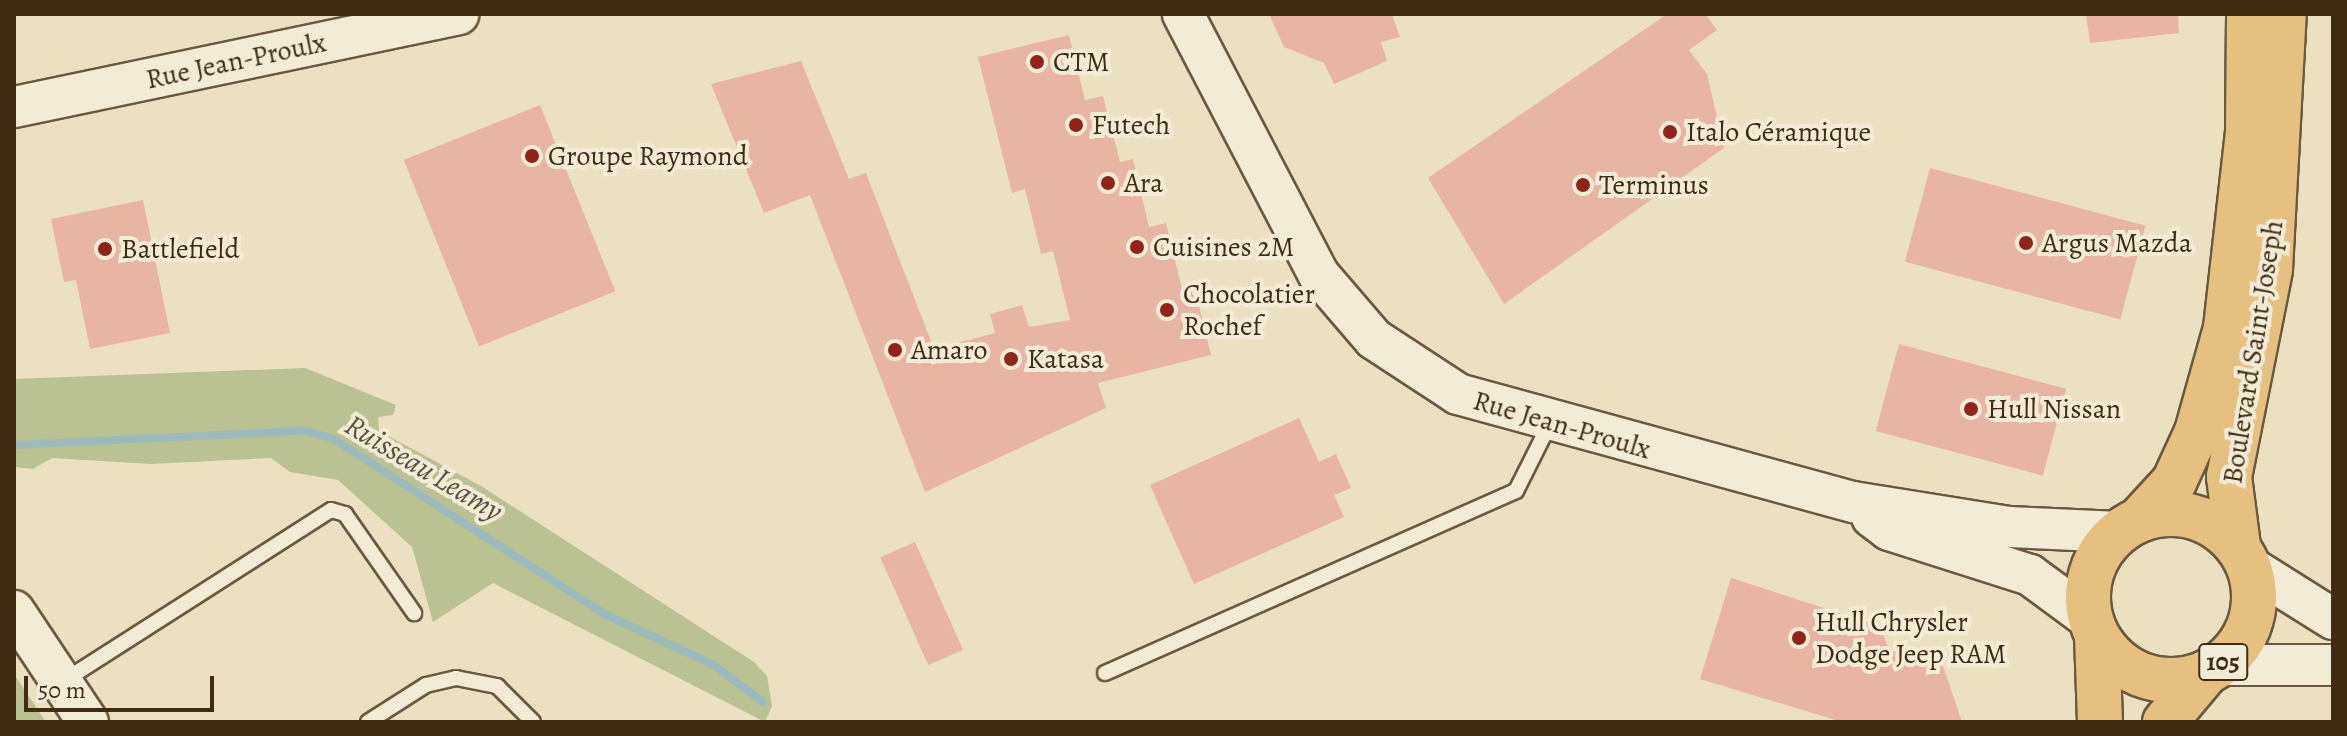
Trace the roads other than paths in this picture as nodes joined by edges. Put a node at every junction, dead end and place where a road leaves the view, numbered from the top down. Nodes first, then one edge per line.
1 (458, 14) edge
2 (1183, 14) edge
3 (2249, 14) edge
4 (2284, 14) edge
5 (14, 107) edge
6 (1549, 425) junction
7 (1853, 502) junction
8 (2129, 526) junction
9 (2244, 556) junction
10 (14, 611) edge
11 (414, 613) dead end
12 (2333, 619) edge
13 (2094, 627) junction
14 (2333, 665) edge
15 (2213, 670) junction
16 (1105, 673) dead end
17 (62, 683) junction
18 (88, 722) edge
19 (368, 722) edge
20 (533, 722) edge
21 (2100, 722) edge
22 (2165, 722) edge

1 - 5 street, Rue Jean-Proulx
2 - 6 street, Rue Jean-Proulx
3 - 8 main road, Boulevard Saint-Joseph
4 - 9 main road, Boulevard Saint-Joseph / 105
6 - 7 street, Rue Jean-Proulx
6 - 16 lane
7 - 8 street, Rue Jean-Proulx
7 - 13 street, Rue Jean-Proulx
8 - 9 main road
8 - 13 main road
9 - 12 street
9 - 15 main road, 105
10 - 17 street
11 - 17 lane
13 - 15 main road, 105
13 - 21 main road
14 - 15 street
15 - 22 main road, 105
17 - 18 street
19 - 20 lane

